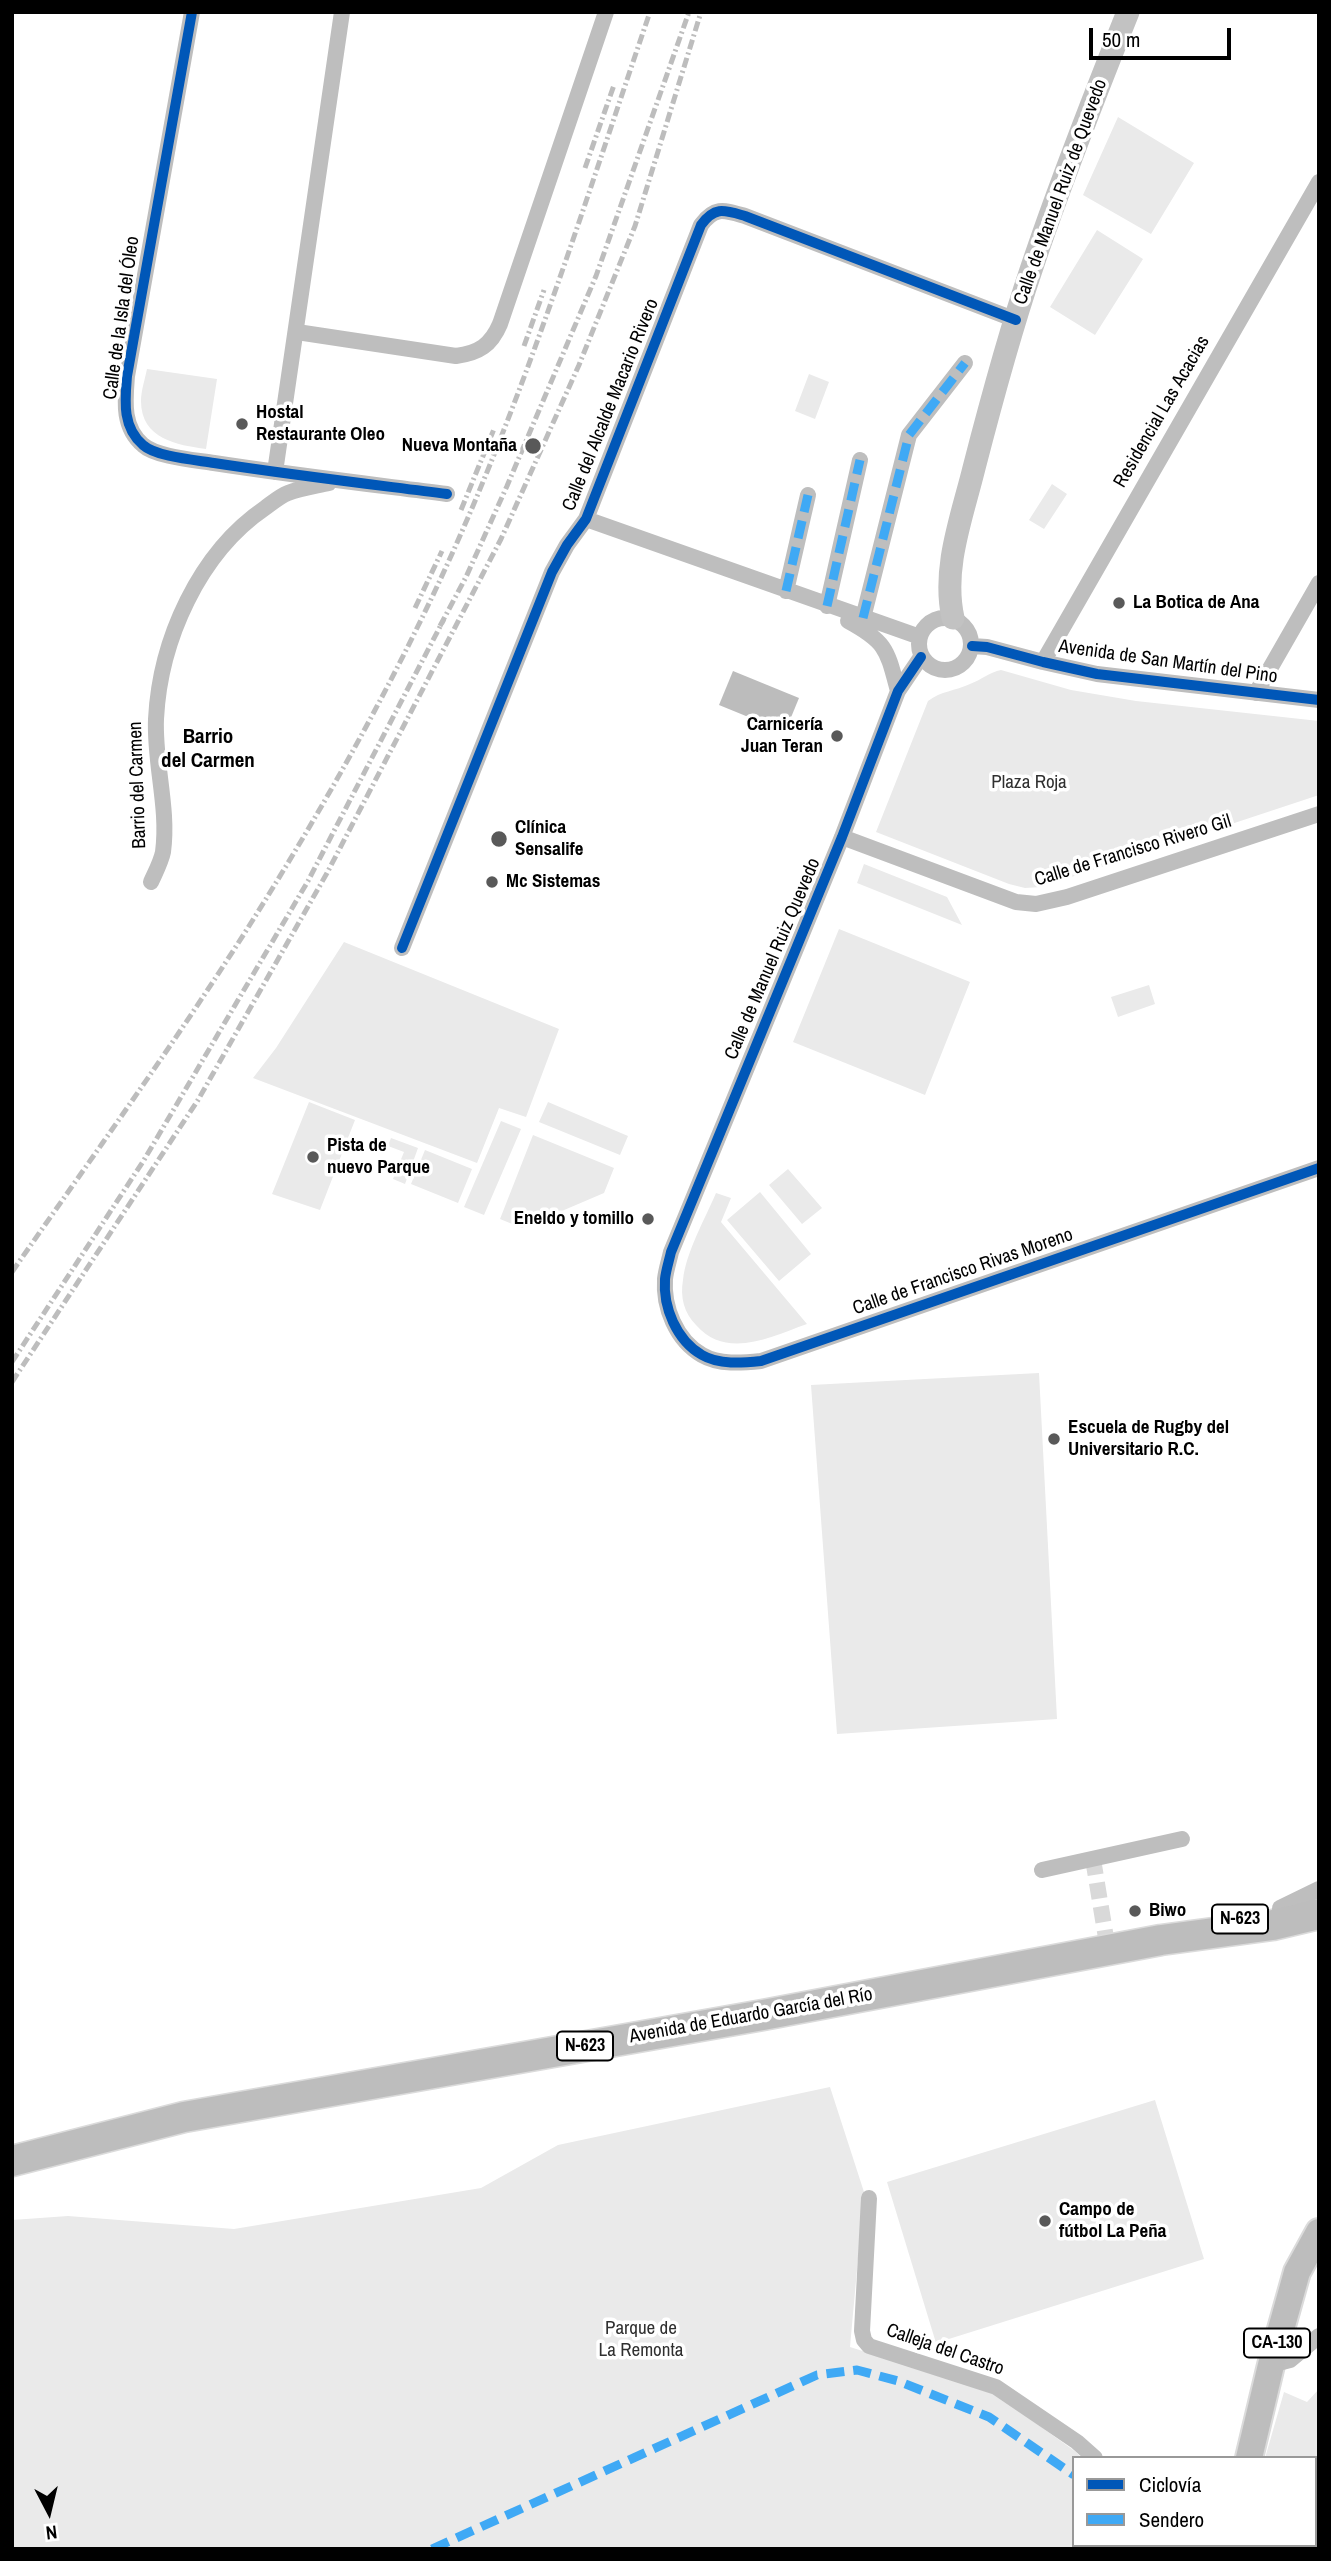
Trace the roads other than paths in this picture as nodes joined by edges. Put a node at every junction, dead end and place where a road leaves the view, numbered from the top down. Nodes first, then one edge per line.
1 (192, 12) edge
2 (342, 12) edge
3 (606, 12) edge
4 (1128, 12) edge
5 (1319, 182) edge
6 (1016, 320) junction
7 (297, 332) junction
8 (965, 363) dead end
9 (860, 460) dead end
10 (275, 472) junction
11 (342, 480) junction
12 (447, 494) dead end
13 (808, 495) dead end
14 (586, 519) junction
15 (1319, 583) edge
16 (786, 591) junction
17 (809, 599) junction
18 (827, 606) junction
19 (863, 618) junction
20 (953, 618) junction
21 (920, 637) junction
22 (972, 646) junction
23 (921, 657) junction
24 (1043, 662) junction
25 (898, 691) junction
26 (1256, 693) junction
27 (1319, 700) edge
28 (1319, 814) edge
29 (842, 837) junction
30 (151, 882) dead end
31 (402, 948) dead end
32 (1319, 1168) edge
33 (665, 1278) joint
34 (1182, 1839) dead end
35 (1042, 1870) dead end
36 (1319, 1889) edge
37 (1319, 1895) edge
38 (1280, 1908) junction
39 (1319, 1914) edge
40 (1161, 1940) junction
41 (12, 2161) edge
42 (869, 2198) dead end
43 (1319, 2232) edge
44 (1319, 2336) edge
45 (1271, 2365) junction
46 (1093, 2456) edge
47 (1249, 2456) edge

1 - 10 street, Calle de la Isla del Óleo
2 - 7 street
3 - 7 street
4 - 6 main road, Calle de Manuel Ruiz de Quevedo
5 - 24 street, Residencial Las Acacias
6 - 14 street, Calle del Alcalde Macario Rivero
6 - 20 main road, Calle de Manuel Ruiz de Quevedo
7 - 10 street
8 - 19 street
9 - 18 street
10 - 11 street, Calle de la Isla del Óleo
11 - 12 street, Calle de la Isla del Óleo
11 - 30 street, Barrio del Carmen
13 - 16 street
14 - 16 street
14 - 31 street, Calle del Alcalde Macario Rivero
15 - 26 street
16 - 17 street
17 - 18 street
17 - 25 street
18 - 19 street
19 - 21 street
20 - 21 street
20 - 22 street
21 - 23 street
22 - 23 street
22 - 24 street, Avenida de San Martín del Pino
23 - 25 street, Calle de Manuel Ruiz Quevedo
24 - 26 street, Avenida de San Martín del Pino
25 - 29 street, Calle de Manuel Ruiz Quevedo
26 - 27 street, Avenida de San Martín del Pino
28 - 29 street, Calle de Francisco Rivero Gil
29 - 33 street, Calle de Manuel Ruiz Quevedo
32 - 33 street, Calle de Francisco Rivas Moreno
34 - 35 street
36 - 38 street
37 - 38 highway, Avenida de Eduardo García del Río / N-623
38 - 40 highway, Avenida de Eduardo García del Río / N-623
39 - 40 highway, Avenida de Eduardo García del Río / N-623
40 - 41 highway, Avenida de Eduardo García del Río / N-623
42 - 46 street, Calleja del Castro
43 - 45 main road, CA-130
44 - 45 street
45 - 47 main road, CA-130

